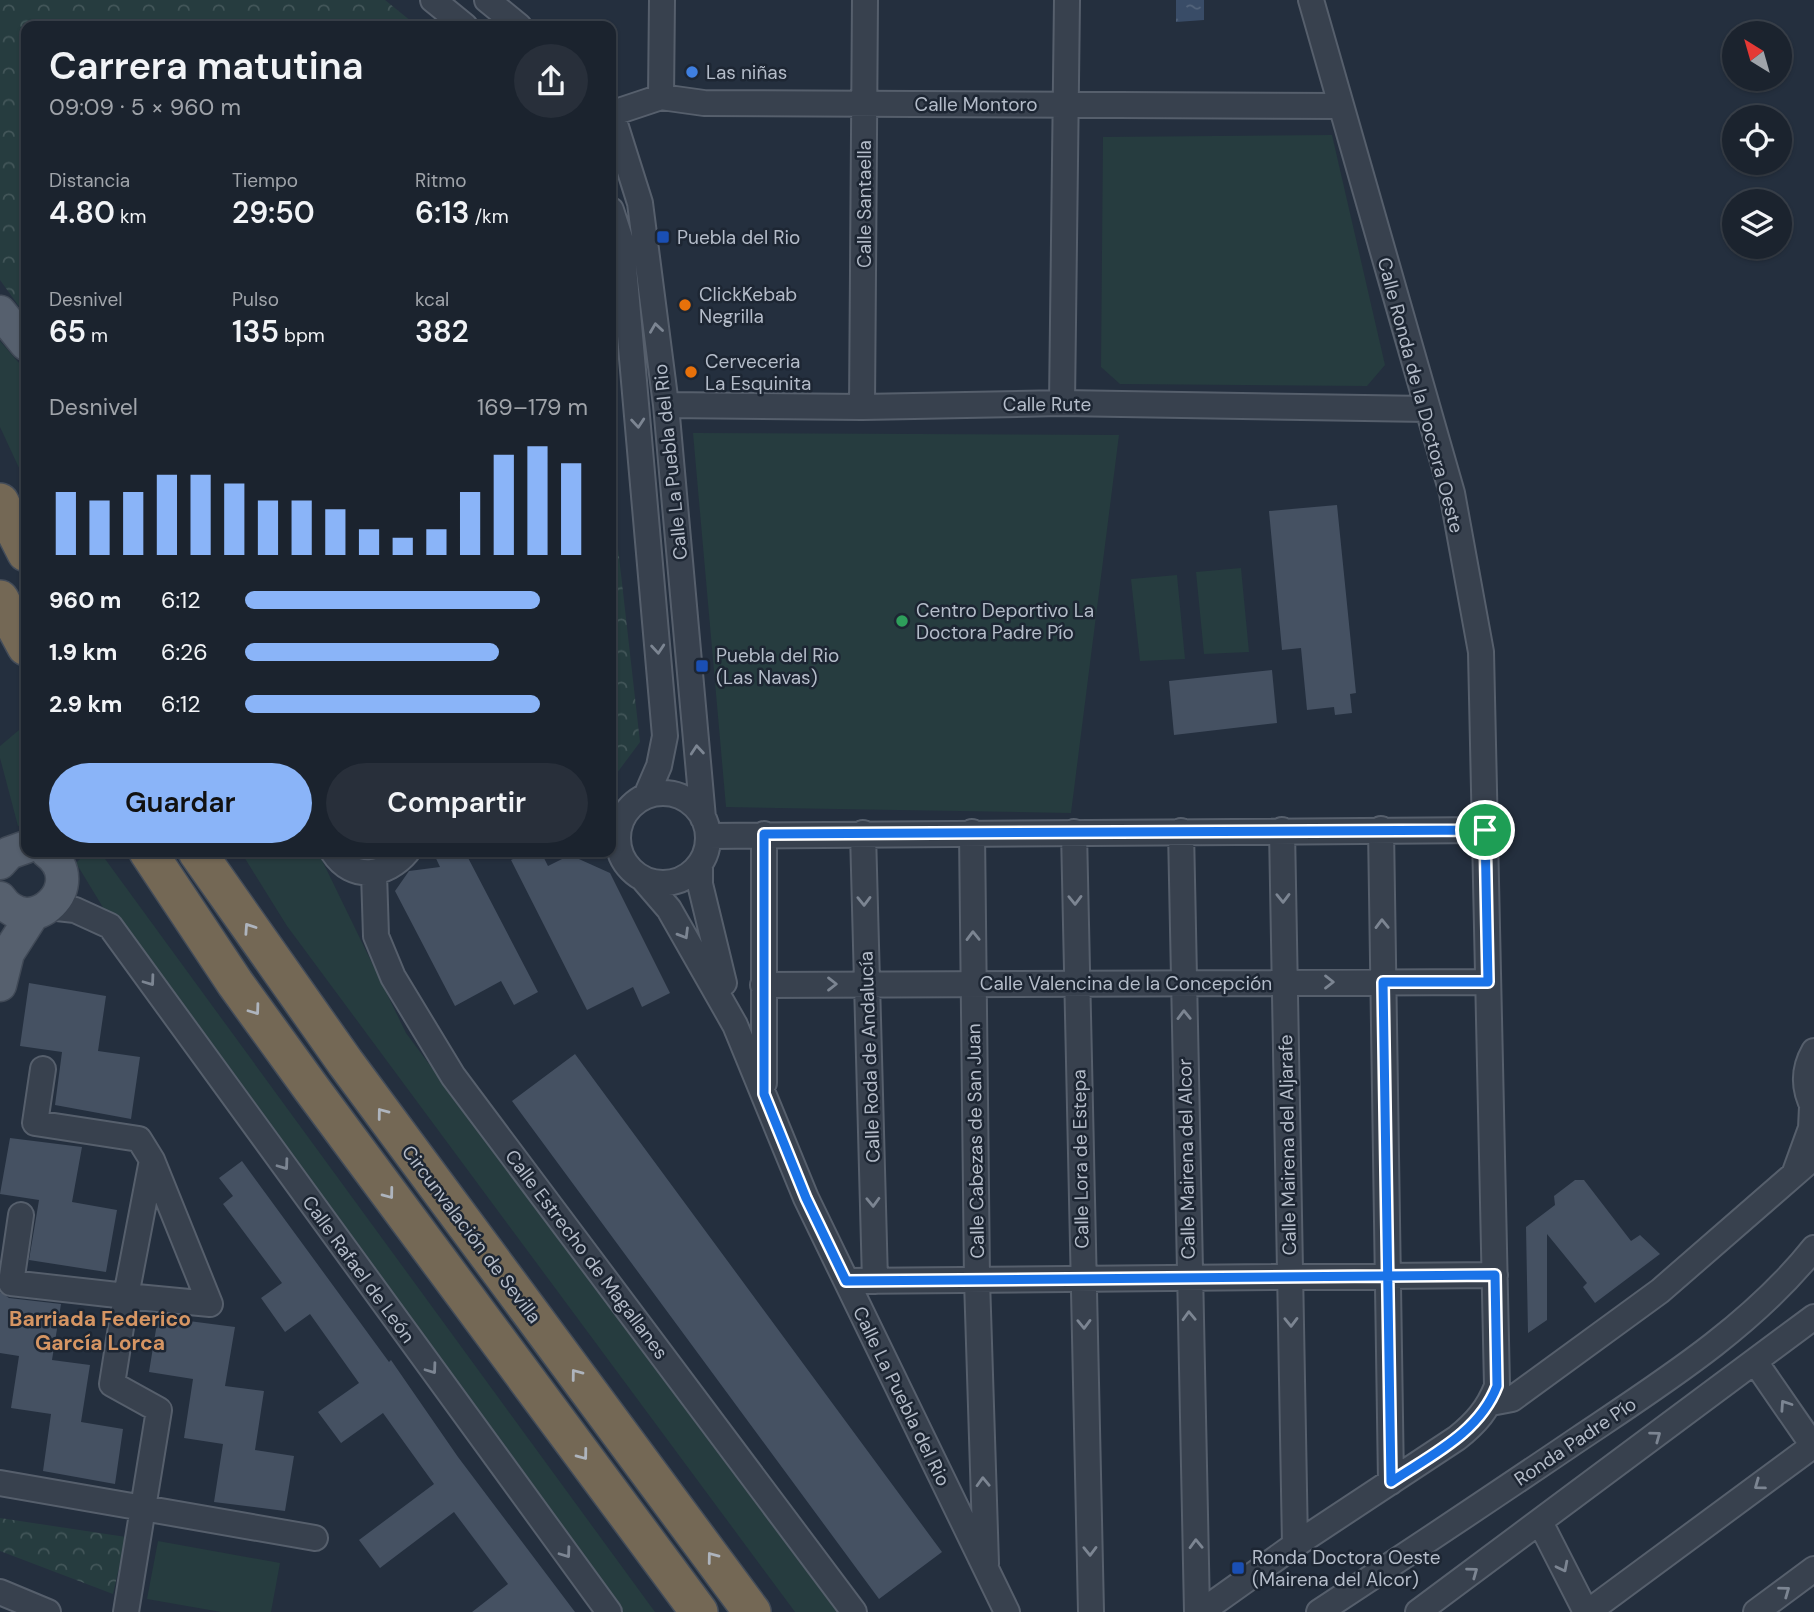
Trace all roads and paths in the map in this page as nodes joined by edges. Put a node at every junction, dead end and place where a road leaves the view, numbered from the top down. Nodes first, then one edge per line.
1 (433, 0) edge
2 (486, 0) edge
3 (662, 0) edge
4 (864, 0) edge
5 (1067, 0) edge
6 (1311, 0) edge
7 (459, 21) edge
8 (513, 21) edge
9 (661, 97) junction
10 (864, 103) junction
11 (1066, 104) junction
12 (1341, 106) junction
13 (616, 111) edge
14 (616, 125) edge
15 (616, 225) edge
16 (0, 312) edge
17 (21, 338) edge
18 (1062, 403) junction
19 (666, 405) junction
20 (862, 407) junction
21 (1427, 409) junction
22 (0, 502) edge
23 (21, 543) edge
24 (0, 600) edge
25 (21, 638) edge
26 (646, 796) junction
27 (706, 827) junction
28 (1381, 829) junction
29 (1282, 830) junction
30 (1485, 830) junction
31 (616, 831) edge
32 (1181, 831) junction
33 (972, 832) junction
34 (1074, 832) junction
35 (863, 833) junction
36 (764, 834) junction
37 (616, 840) edge
38 (21, 853) edge
39 (49, 857) edge
40 (151, 857) edge
41 (201, 857) edge
42 (338, 857) edge
43 (401, 857) edge
44 (0, 863) edge
45 (700, 864) junction
46 (374, 873) junction
47 (644, 880) junction
48 (1, 899) edge
49 (41, 911) junction
50 (8, 953) junction
51 (1284, 982) junction
52 (1383, 982) junction
53 (1488, 982) junction
54 (1077, 983) junction
55 (1184, 983) junction
56 (867, 984) junction
57 (974, 984) junction
58 (0, 985) edge
59 (764, 985) junction
60 (735, 1024) junction
61 (1814, 1051) edge
62 (43, 1069) dead end
63 (764, 1094) junction
64 (1813, 1108) edge
65 (1814, 1157) edge
66 (152, 1160) junction
67 (1794, 1176) junction
68 (21, 1214) dead end
69 (1814, 1248) edge
70 (1495, 1275) junction
71 (1388, 1276) junction
72 (1290, 1277) junction
73 (1188, 1278) junction
74 (1083, 1279) junction
75 (977, 1280) junction
76 (846, 1281) junction
77 (875, 1281) junction
78 (126, 1296) junction
79 (1810, 1317) edge
80 (1756, 1363) junction
81 (1502, 1401) junction
82 (1814, 1446) edge
83 (1391, 1482) junction
84 (0, 1483) edge
85 (144, 1509) junction
86 (1540, 1522) junction
87 (975, 1530) junction
88 (315, 1538) dead end
89 (1295, 1545) junction
90 (1814, 1569) edge
91 (0, 1592) edge
92 (48, 1612) edge
93 (126, 1612) edge
94 (609, 1612) edge
95 (699, 1612) edge
96 (752, 1612) edge
97 (854, 1612) edge
98 (1007, 1612) edge
99 (1091, 1612) edge
100 (1199, 1612) edge
101 (1319, 1612) edge
102 (1418, 1612) edge
103 (1587, 1612) edge
104 (1756, 1612) edge

1 - 7 street
2 - 8 street
3 - 9 street
4 - 10 street, Calle Santaella
5 - 11 street
6 - 12 street, Calle Ronda de la Doctora Oeste
9 - 10 street, Calle Montoro
9 - 13 street, Calle Montoro
10 - 11 street, Calle Montoro
10 - 20 street, Calle Santaella
11 - 12 street, Calle Montoro
11 - 18 street
12 - 21 street, Calle Ronda de la Doctora Oeste
19 -> 14 street, Calle La Puebla del Rio
15 -> 26 street, Calle La Puebla del Rio
16 - 17 main road
18 - 20 street, Calle Rute
18 - 21 street, Calle Rute
19 - 20 street, Calle Rute
27 -> 19 street, Calle La Puebla del Rio
21 - 30 street, Calle Ronda de la Doctora Oeste
22 - 23 highway
24 - 25 highway
26 - 27 street
26 - 31 street
27 - 36 street
27 - 45 street
28 - 29 street
28 - 30 street
52 -> 28 street
29 - 32 street
29 -> 51 street, Calle Mairena del Aljarafe
30 - 53 street, Calle Ronda de la Doctora Oeste
32 - 34 street
32 - 55 street, Calle Mairena del Alcor
33 - 34 street
33 - 35 street
57 -> 33 street, Calle Cabezas de San Juan
34 -> 54 street, Calle Lora de Estepa
35 - 36 street
35 -> 56 street, Calle Roda de Andalucía
36 - 59 street
37 - 47 street
38 - 44 main road
39 - 49 main road
40 -> 95 highway
96 -> 41 highway, Circunvalación de Sevilla
42 - 46 street
43 - 46 street
45 - 47 street
45 - 60 street
46 - 97 street, Calle Estrecho de Magallanes
47 -> 60 street
48 - 49 main road
48 - 50 main road
49 - 50 main road
49 -> 94 street, Calle Rafael de León
50 - 58 main road
51 -> 52 street, Calle Valencina de la Concepción
51 - 55 street, Calle Valencina de la Concepción
51 - 72 street, Calle Mairena del Aljarafe
52 - 53 street, Calle Valencina de la Concepción
52 - 71 street
53 - 70 street, Calle Ronda de la Doctora Oeste
54 - 55 street, Calle Valencina de la Concepción
54 - 57 street, Calle Valencina de la Concepción
54 - 74 street, Calle Lora de Estepa
73 -> 55 street, Calle Mairena del Alcor
56 - 57 street, Calle Valencina de la Concepción
59 -> 56 street, Calle Valencina de la Concepción
56 -> 77 street, Calle Roda de Andalucía
57 - 75 street, Calle Cabezas de San Juan
59 - 63 street
60 - 63 street, Calle La Puebla del Rio
61 - 64 street
62 - 66 street
63 - 76 street, Calle La Puebla del Rio
64 - 67 street
65 - 67 street
66 - 78 street
66 - 78 street
67 - 81 street
68 - 78 street
69 - 101 street, Ronda Padre Pío
70 - 71 street
70 - 81 street, Calle Ronda de la Doctora Oeste
71 - 72 street
71 - 83 street
72 - 73 street
72 -> 89 street, Calle Mairena del Aljarafe
73 - 74 street
100 -> 73 street, Calle Mairena del Alcor
74 - 75 street
74 -> 99 street, Calle Lora de Estepa
75 - 77 street
87 -> 75 street, Calle Cabezas de San Juan
76 - 77 street
76 - 87 street, Calle La Puebla del Rio
78 - 85 street
79 - 80 street
82 -> 80 street
86 -> 80 street
81 - 83 street
82 -> 103 street
83 - 89 street
84 - 85 street
85 - 88 street
85 - 93 street
102 -> 86 street
86 -> 103 street
87 - 98 street, Calle La Puebla del Rio
89 - 100 street
104 -> 90 street
91 - 92 street

